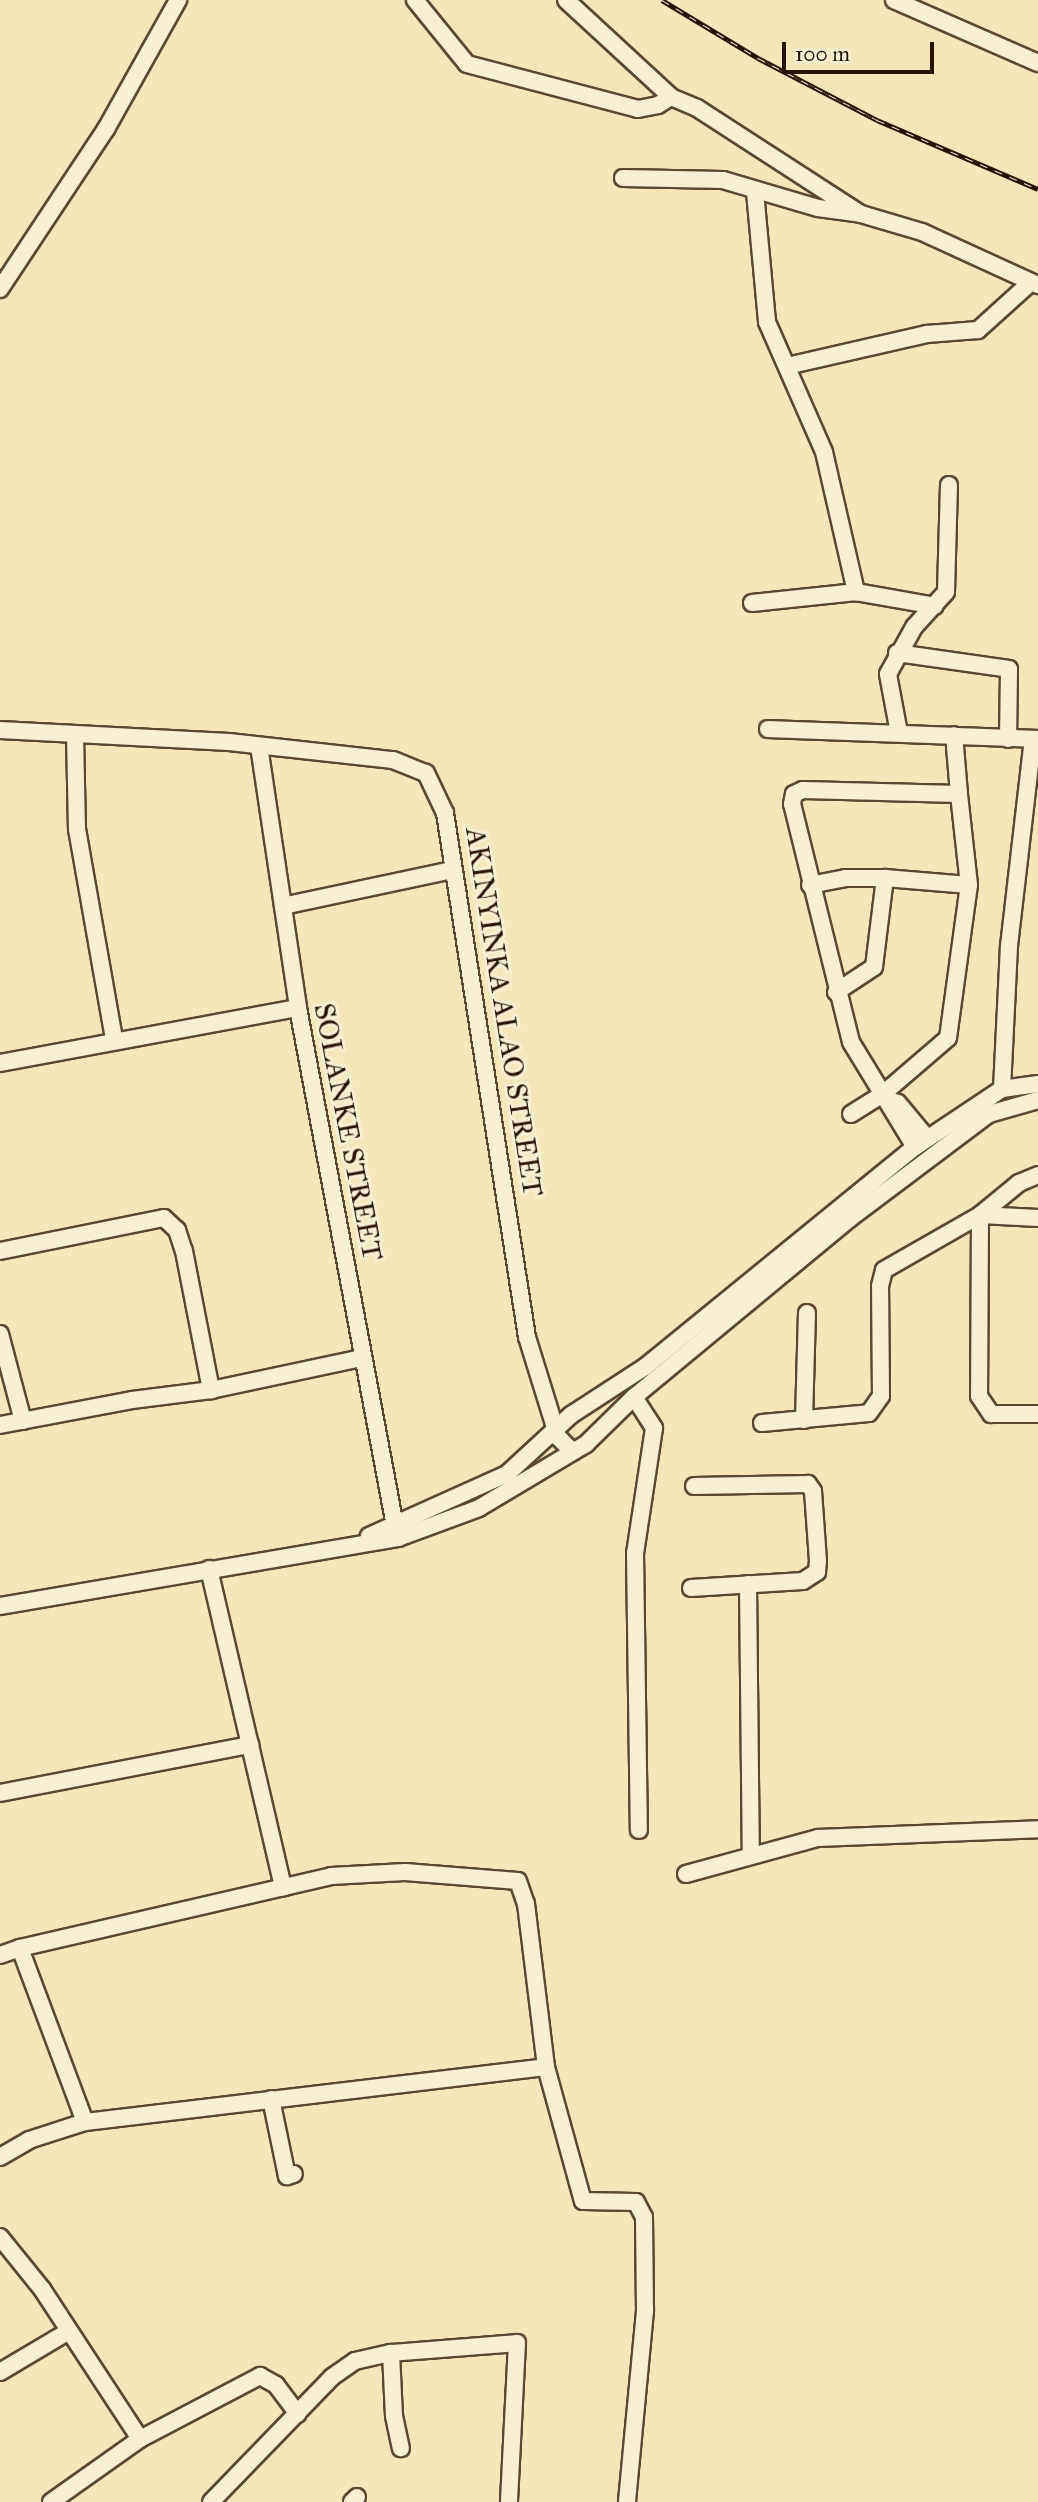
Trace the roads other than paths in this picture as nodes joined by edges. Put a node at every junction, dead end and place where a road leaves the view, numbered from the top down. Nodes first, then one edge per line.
1 (178, 0) edge
2 (415, 0) edge
3 (566, 0) edge
4 (894, 0) edge
5 (1038, 63) edge
6 (671, 97) junction
7 (623, 178) dead end
8 (755, 192) junction
9 (861, 214) junction
10 (1034, 284) edge
11 (0, 289) edge
12 (787, 366) junction
13 (949, 485) dead end
14 (856, 592) junction
15 (752, 603) dead end
16 (936, 606) junction
17 (897, 653) junction
18 (768, 729) dead end
19 (0, 730) edge
20 (899, 733) junction
21 (75, 734) junction
22 (954, 735) junction
23 (1008, 739) junction
24 (1036, 739) edge
25 (259, 746) junction
26 (959, 794) junction
27 (453, 870) junction
28 (885, 878) junction
29 (810, 885) junction
30 (969, 885) junction
31 (283, 906) junction
32 (836, 992) junction
33 (298, 1008) junction
34 (114, 1039) junction
35 (0, 1063) edge
36 (1038, 1084) edge
37 (1002, 1089) junction
38 (886, 1097) junction
39 (1038, 1100) edge
40 (851, 1114) dead end
41 (921, 1142) junction
42 (1038, 1175) edge
43 (980, 1215) junction
44 (1038, 1218) edge
45 (0, 1251) edge
46 (807, 1313) dead end
47 (0, 1334) edge
48 (362, 1358) junction
49 (211, 1390) junction
50 (634, 1397) junction
51 (580, 1409) junction
52 (1038, 1414) edge
53 (804, 1420) junction
54 (23, 1421) junction
55 (762, 1423) dead end
56 (0, 1425) edge
57 (556, 1429) junction
58 (597, 1433) junction
59 (573, 1452) junction
60 (694, 1486) dead end
61 (395, 1525) junction
62 (344, 1545) junction
63 (209, 1569) junction
64 (748, 1584) junction
65 (691, 1588) dead end
66 (0, 1606) edge
67 (250, 1745) junction
68 (0, 1793) edge
69 (1038, 1829) edge
70 (639, 1830) dead end
71 (751, 1854) junction
72 (686, 1874) dead end
73 (283, 1888) junction
74 (20, 1948) junction
75 (0, 1955) edge
76 (546, 2067) junction
77 (271, 2099) junction
78 (85, 2122) junction
79 (0, 2157) edge
80 (294, 2175) dead end
81 (0, 2236) edge
82 (69, 2331) junction
83 (391, 2353) junction
84 (0, 2372) edge
85 (298, 2414) junction
86 (140, 2439) junction
87 (401, 2448) dead end
88 (51, 2502) edge
89 (211, 2502) edge
90 (509, 2502) edge
91 (627, 2502) edge

1 - 11 street
2 - 6 street
3 - 6 street
4 - 5 street
6 - 9 street
7 - 8 street
8 - 9 street
8 - 12 street
9 - 10 street
10 - 12 street
12 - 14 street
13 - 16 street
14 - 15 street
14 - 16 street
16 - 17 street
17 - 20 street
17 - 23 street
18 - 20 street
19 - 21 street, AKINYINKA ALAO STREET
20 - 22 street
21 - 25 street, AKINYINKA ALAO STREET
21 - 34 street
22 - 23 street
22 - 26 street
23 - 24 street
24 - 37 street
25 - 27 street, AKINYINKA ALAO STREET
25 - 31 street, SOLANKE STREET
26 - 29 street
26 - 30 street
27 - 31 street
27 - 57 street, AKINYINKA ALAO STREET
28 - 29 street
28 - 30 street
28 - 32 street
29 - 32 street
30 - 38 street
31 - 33 street, SOLANKE STREET
32 - 38 street
33 - 34 street
33 - 48 street, SOLANKE STREET
34 - 35 street
36 - 37 street
37 - 41 street
38 - 40 street
38 - 41 street
39 - 50 street
41 - 51 street
42 - 43 street
43 - 44 street
43 - 52 street
43 - 53 street
45 - 49 street
46 - 53 street
47 - 54 street
48 - 49 street
48 - 61 street, SOLANKE STREET
49 - 54 street
50 - 58 street
50 - 70 street
51 - 57 street
51 - 58 street
53 - 55 street
54 - 56 street
57 - 59 street, AKINYINKA ALAO STREET
57 - 61 street
58 - 59 street
59 - 62 street
60 - 64 street
61 - 62 street
62 - 63 street
63 - 66 street
63 - 67 street
64 - 65 street
64 - 71 street
67 - 68 street
67 - 73 street
69 - 71 street
71 - 72 street
73 - 74 street
73 - 76 street
74 - 75 street
74 - 78 street
76 - 77 street
76 - 91 street
77 - 78 street
77 - 80 street
78 - 79 street
81 - 82 street
82 - 84 street
82 - 86 street
83 - 85 street
83 - 87 street
83 - 90 street
85 - 86 street
85 - 89 street
86 - 88 street

